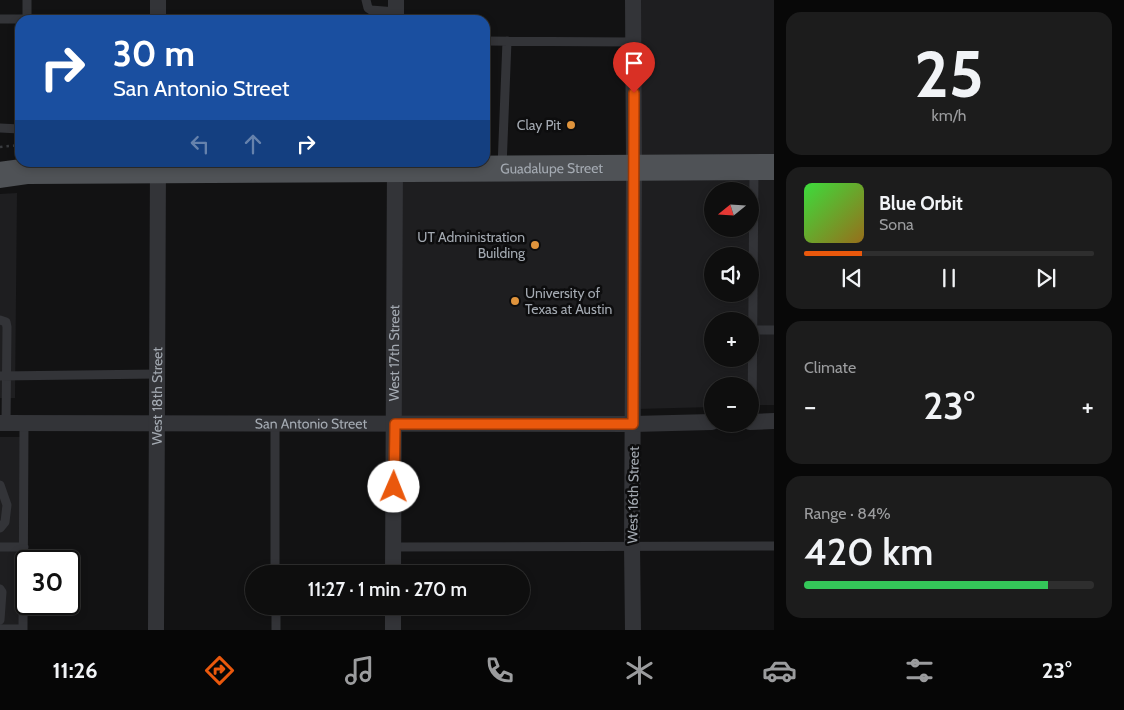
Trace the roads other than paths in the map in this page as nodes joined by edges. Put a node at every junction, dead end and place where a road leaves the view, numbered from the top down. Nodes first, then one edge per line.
1 (27, 0) edge
2 (158, 0) edge
3 (366, 0) edge
4 (633, 0) edge
5 (396, 11) edge
6 (27, 15) edge
7 (158, 15) edge
8 (0, 18) edge
9 (15, 19) edge
10 (490, 41) edge
11 (507, 41) junction
12 (633, 42) junction
13 (0, 128) edge
14 (15, 129) edge
15 (28, 167) edge
16 (158, 167) edge
17 (396, 167) edge
18 (449, 167) edge
19 (764, 167) edge
20 (502, 168) junction
21 (634, 168) junction
22 (0, 175) edge
23 (754, 312) edge
24 (3, 321) edge
25 (759, 330) edge
26 (774, 330) edge
27 (157, 374) junction
28 (3, 376) edge
29 (774, 421) edge
30 (275, 422) junction
31 (704, 422) edge
32 (759, 422) edge
33 (3, 423) edge
34 (24, 423) junction
35 (157, 424) junction
36 (395, 424) junction
37 (633, 424) junction
38 (0, 486) edge
39 (0, 528) edge
40 (632, 545) junction
41 (774, 546) edge
42 (0, 547) edge
43 (24, 547) junction
44 (393, 547) junction
45 (276, 565) edge
46 (393, 565) edge
47 (0, 589) edge
48 (276, 615) edge
49 (393, 615) edge
50 (0, 620) edge
51 (0, 629) edge
52 (23, 629) edge
53 (156, 630) edge
54 (276, 630) edge
55 (393, 630) edge
56 (633, 630) edge

1 - 6 lane
2 - 7 street
3 - 5 lane
4 - 12 street, West 16th Street
8 - 9 lane
10 - 11 lane
11 - 12 lane
11 - 20 lane
12 - 21 street, West 16th Street
13 - 14 lane
15 - 16 main road, Guadalupe Street
15 - 22 main road, Guadalupe Street
16 - 27 street, West 18th Street
17 - 36 street, West 17th Street
18 - 20 main road, Guadalupe Street
19 - 21 main road, Guadalupe Street
19 - 23 lane
20 - 21 main road, Guadalupe Street
21 - 37 street, West 16th Street
24 - 28 lane
25 - 26 lane
27 - 28 lane
27 - 35 street, West 18th Street
28 - 33 lane
29 - 32 street
30 - 35 street, San Antonio Street
30 - 36 street, San Antonio Street
30 - 45 lane
31 - 37 street, San Antonio Street
33 - 34 street, San Antonio Street
34 - 35 street, San Antonio Street
34 - 43 lane
35 - 53 street, West 18th Street
36 - 37 street, San Antonio Street
36 - 44 street, West 17th Street
37 - 40 street, West 16th Street
38 - 39 lane
40 - 41 lane
40 - 44 lane
40 - 56 street, West 16th Street
42 - 43 lane
43 - 52 lane
44 - 46 street, West 17th Street
47 - 50 lane
48 - 54 lane
49 - 55 street
51 - 52 lane

